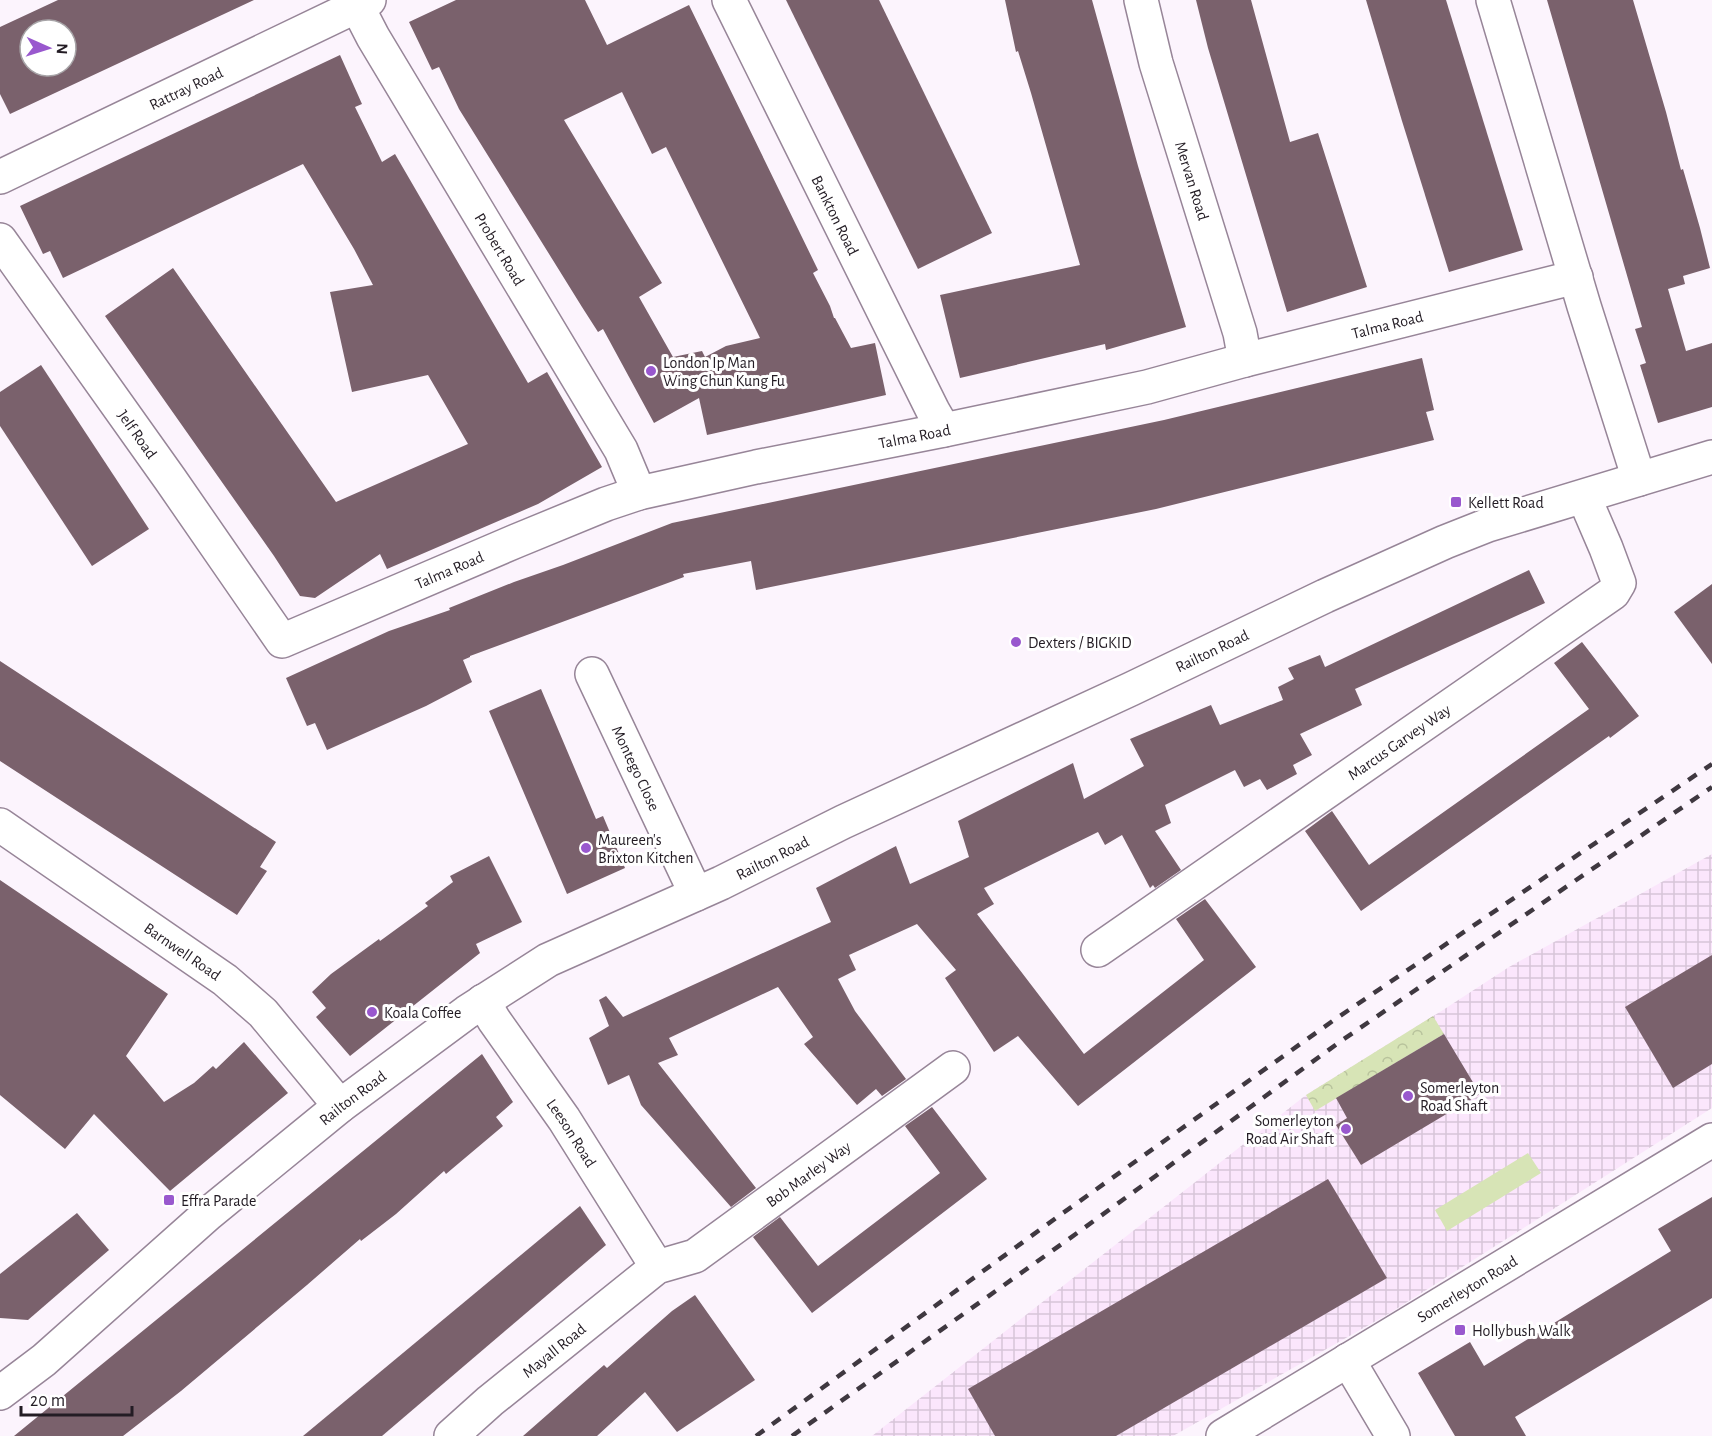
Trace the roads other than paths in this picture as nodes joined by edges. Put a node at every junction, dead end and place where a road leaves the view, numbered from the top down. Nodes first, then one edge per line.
1 (729, 0) edge
2 (1141, 0) edge
3 (1493, 0) edge
4 (363, 3) edge
5 (0, 177) edge
6 (0, 240) edge
7 (1576, 278) junction
8 (1245, 360) junction
9 (944, 430) junction
10 (1712, 457) edge
11 (1639, 479) junction
12 (639, 493) junction
13 (1584, 497) junction
14 (274, 631) joint
15 (592, 674) dead end
16 (0, 825) edge
17 (696, 894) junction
18 (1098, 950) dead end
19 (483, 1001) junction
20 (953, 1068) dead end
21 (340, 1106) junction
22 (1707, 1154) edge
23 (657, 1267) junction
24 (1348, 1360) junction
25 (4, 1383) edge
26 (451, 1436) edge
27 (1223, 1436) edge
28 (1393, 1436) edge

1 - 9 street, Bankton Road
2 - 8 street, Mervan Road
3 - 7 street
4 - 5 street, Rattray Road
4 - 12 street, Probert Road
6 - 14 street, Jelf Road
7 - 8 street, Talma Road
7 - 11 street
8 - 9 street, Talma Road
9 - 12 street, Talma Road
10 - 11 street, Railton Road
11 - 13 street, Railton Road
12 - 14 street, Talma Road
13 - 17 street, Railton Road
13 - 18 street, Marcus Garvey Way
15 - 17 street, Montego Close
16 - 21 street, Barnwell Road
17 - 19 street, Railton Road
19 - 21 street, Railton Road
19 - 23 street, Leeson Road
20 - 23 street, Bob Marley Way
21 - 25 street, Railton Road
22 - 24 street, Somerleyton Road
23 - 26 street, Mayall Road
24 - 27 street, Somerleyton Road
24 - 28 street

